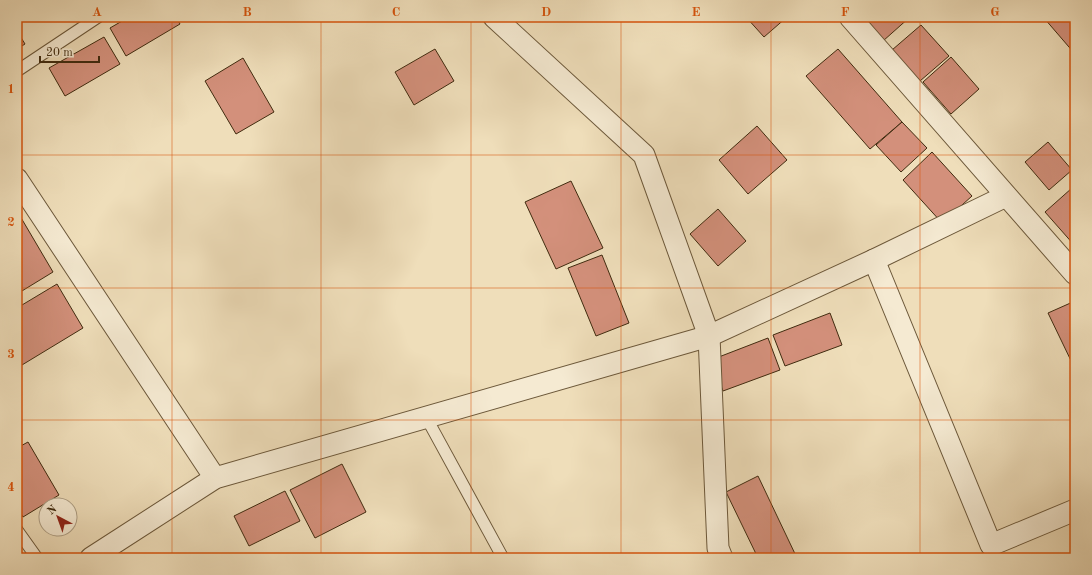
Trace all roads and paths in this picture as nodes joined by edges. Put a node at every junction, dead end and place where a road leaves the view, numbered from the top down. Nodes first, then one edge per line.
1 (98, 17) edge
2 (494, 17) edge
3 (850, 17) edge
4 (17, 72) edge
5 (17, 179) edge
6 (1006, 196) junction
7 (874, 260) junction
8 (1075, 274) edge
9 (709, 336) junction
10 (426, 417) junction
11 (215, 478) junction
12 (1075, 510) edge
13 (17, 530) edge
14 (993, 552) edge
15 (37, 558) edge
16 (92, 558) edge
17 (503, 558) edge
18 (722, 558) edge

1 - 4 lane
2 - 9 street
3 - 6 street
5 - 11 street
6 - 7 street
6 - 8 street
7 - 9 street
7 - 14 street
9 - 10 street
9 - 18 street
10 - 11 street
10 - 17 lane
11 - 16 street
12 - 14 street
13 - 15 lane

